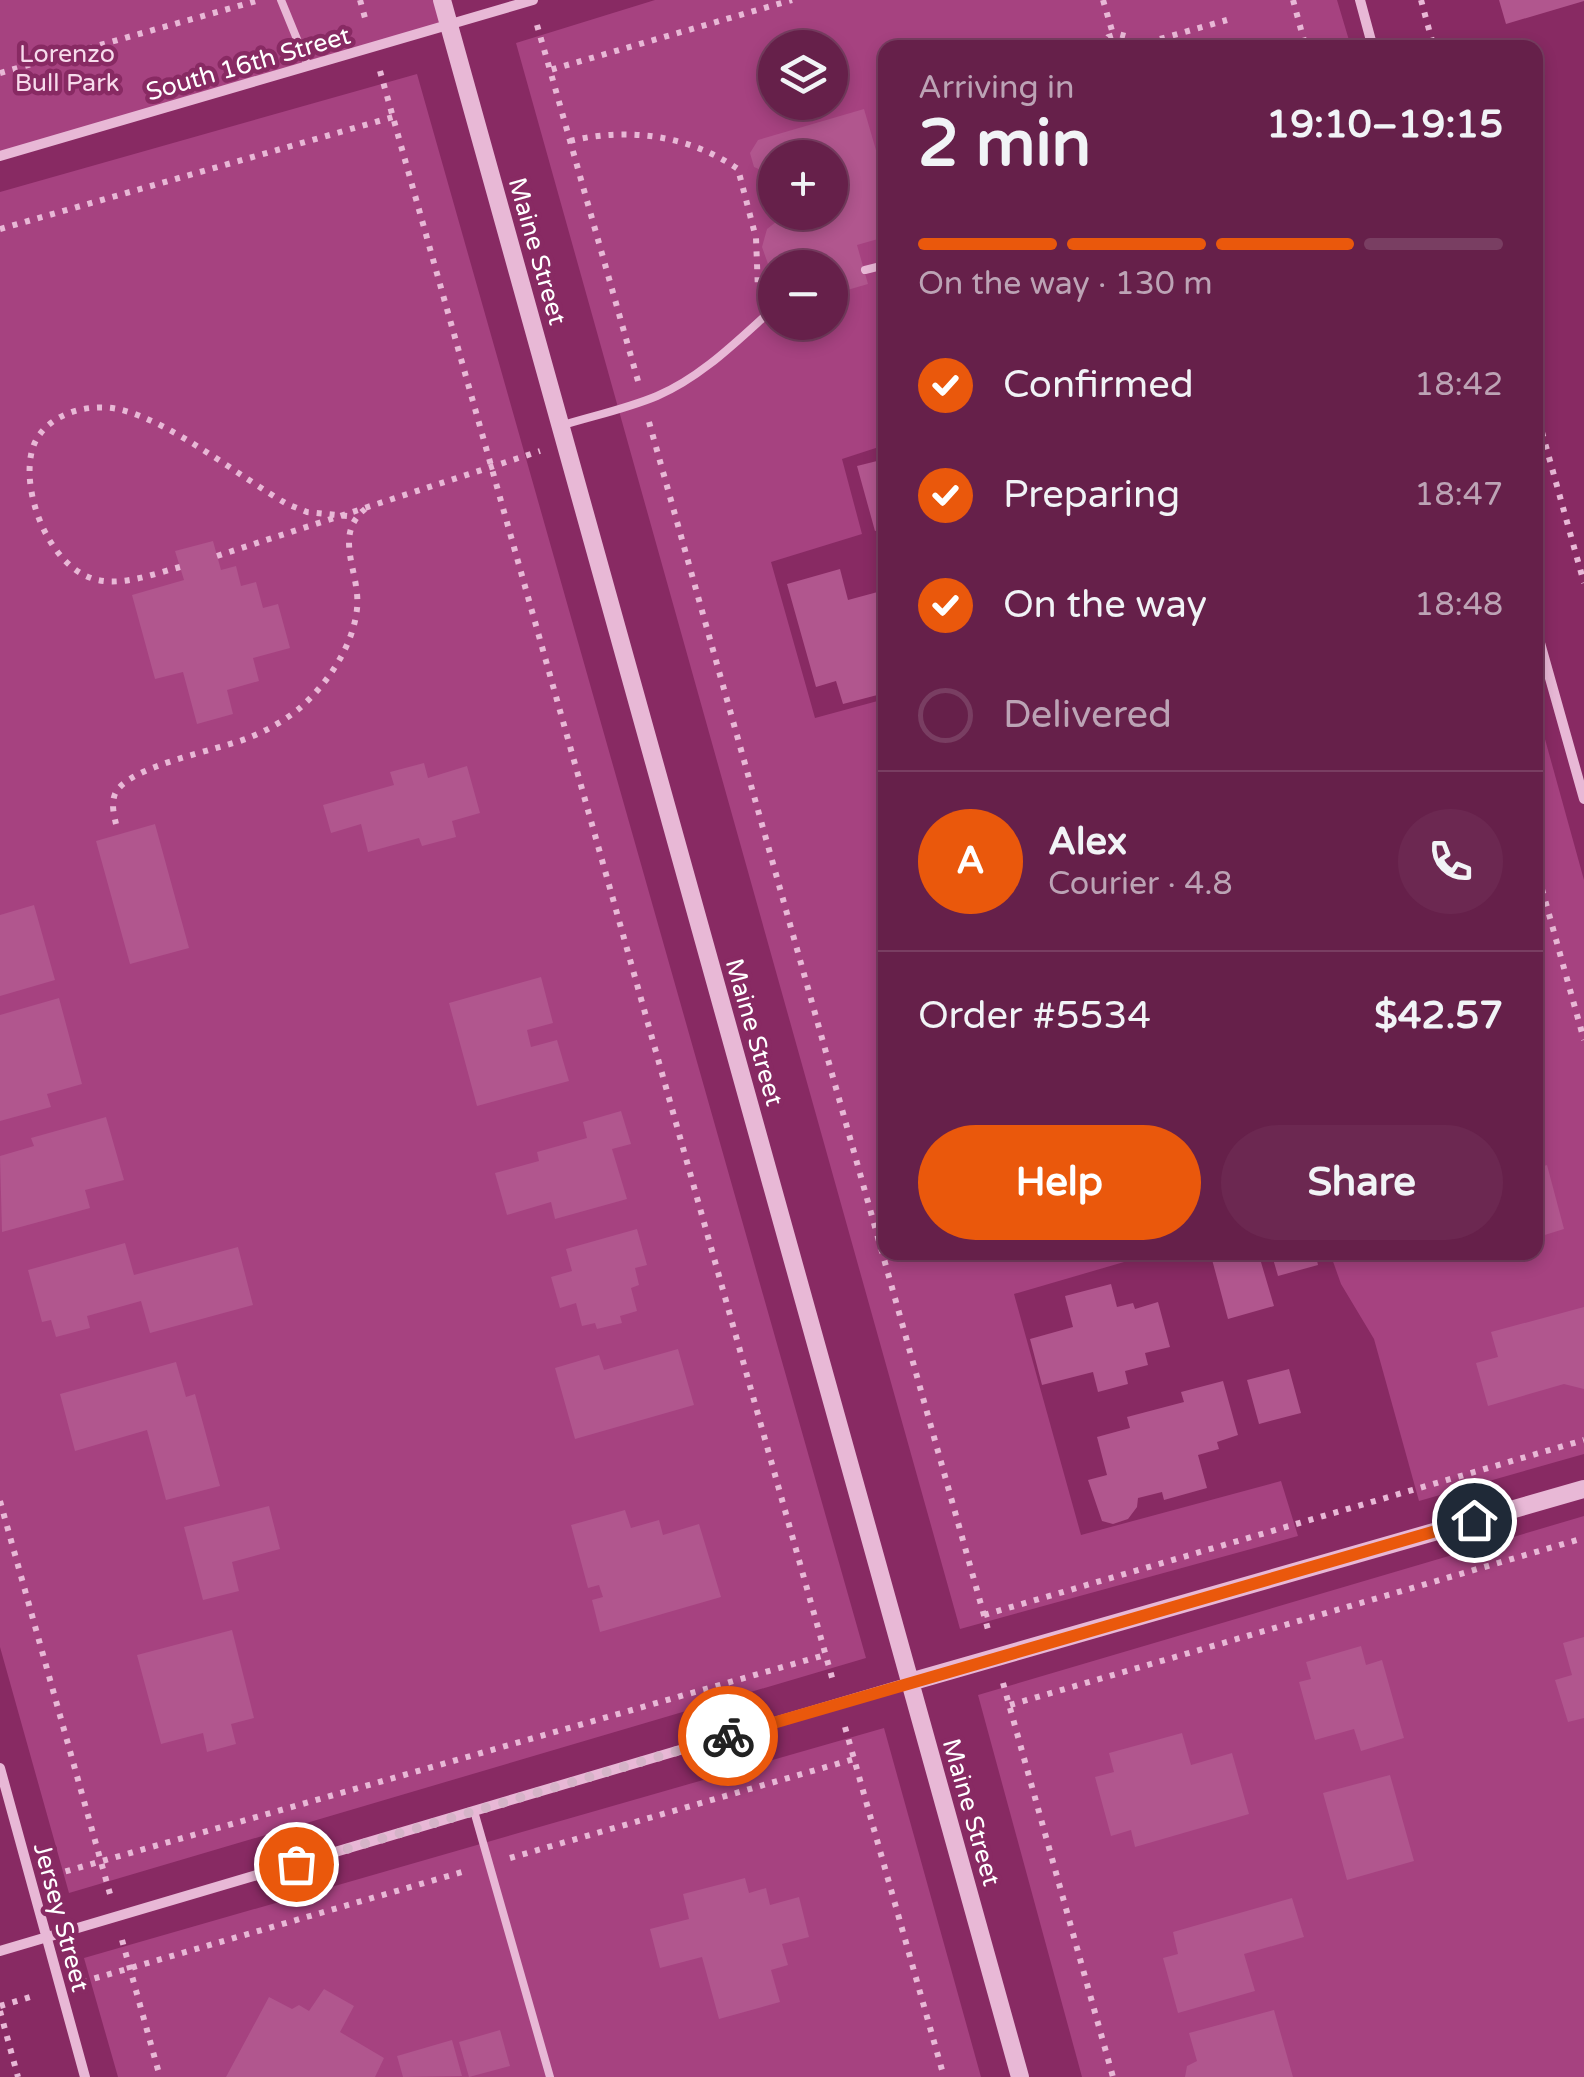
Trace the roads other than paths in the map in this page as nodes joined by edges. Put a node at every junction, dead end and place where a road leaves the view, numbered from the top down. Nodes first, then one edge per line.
1 (281, 0) edge
2 (442, 0) edge
3 (532, 0) edge
4 (1360, 0) edge
5 (449, 25) junction
6 (1371, 40) edge
7 (308, 66) junction
8 (0, 156) edge
9 (878, 267) edge
10 (864, 270) dead end
11 (758, 322) edge
12 (562, 434) junction
13 (1543, 653) edge
14 (1584, 799) edge
15 (1584, 1489) edge
16 (910, 1682) junction
17 (0, 1768) edge
18 (474, 1811) junction
19 (47, 1938) junction
20 (0, 1951) edge
21 (85, 2077) edge
22 (550, 2077) edge
23 (1020, 2077) edge

1 - 7 lane
2 - 5 street, Maine Street
3 - 5 street, South 16th Street
4 - 6 street
5 - 7 street, South 16th Street
5 - 12 street, Maine Street
7 - 8 street, South 16th Street
9 - 10 lane
11 - 12 lane
12 - 16 street, Maine Street
13 - 14 street
15 - 16 street
16 - 18 street
16 - 23 street, Maine Street
17 - 19 street, Jersey Street
18 - 19 street
18 - 22 lane
19 - 20 street
19 - 21 street, Jersey Street

